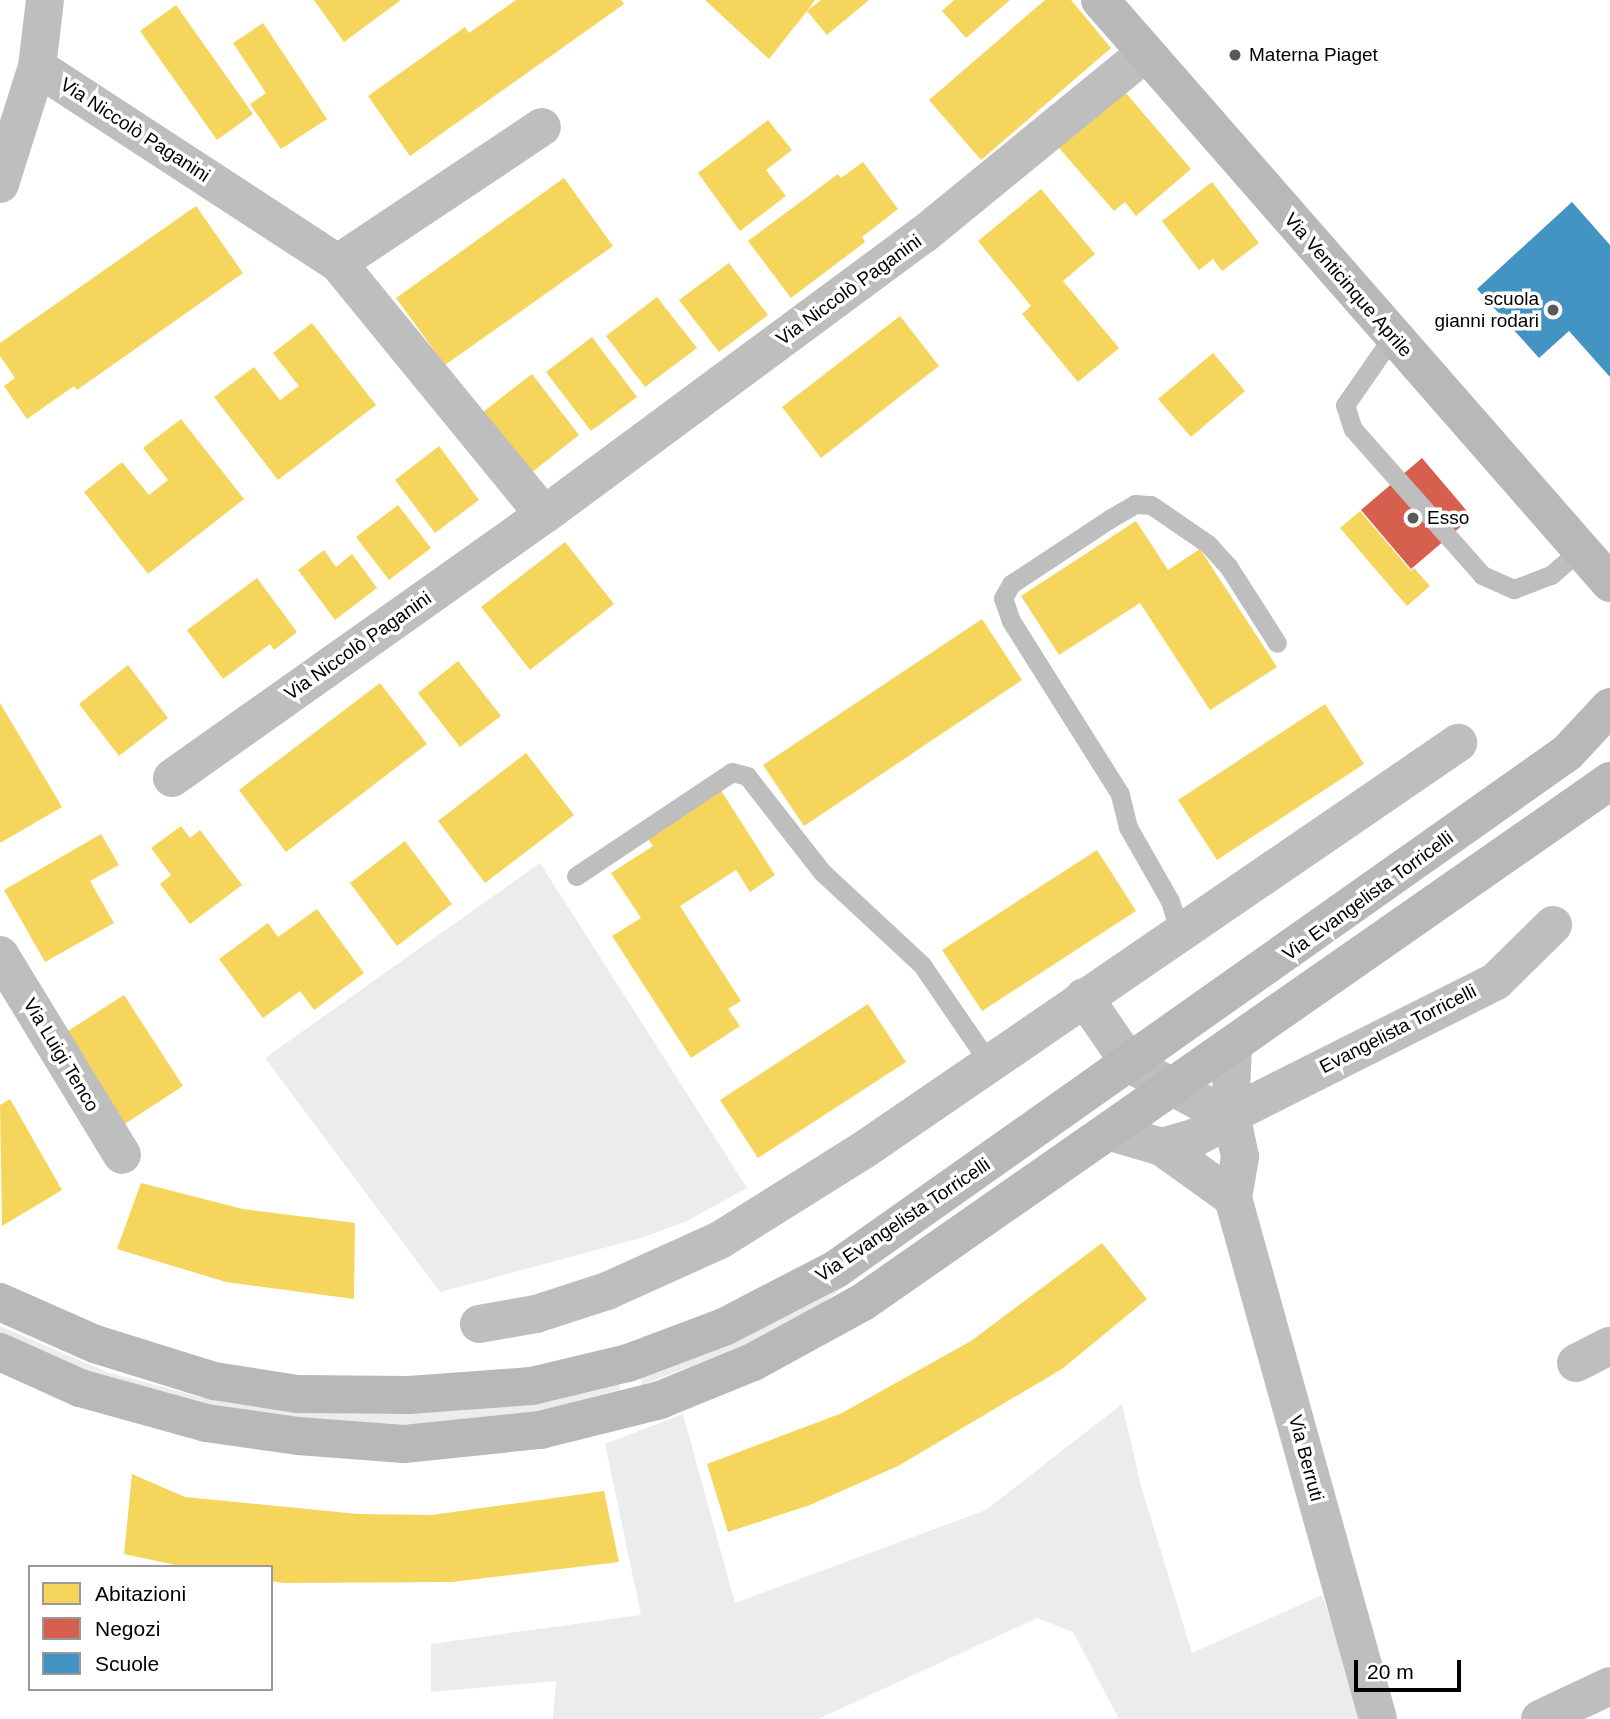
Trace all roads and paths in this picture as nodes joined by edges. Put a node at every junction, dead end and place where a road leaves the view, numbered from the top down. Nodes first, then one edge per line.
1 (45, 0) edge
2 (1100, 0) edge
3 (1145, 53) junction
4 (37, 66) junction
5 (542, 127) dead end
6 (0, 184) edge
7 (338, 263) junction
8 (1393, 336) junction
9 (544, 515) junction
10 (1600, 567) edge
11 (1277, 643) dead end
12 (1610, 708) edge
13 (1458, 743) dead end
14 (172, 778) dead end
15 (1610, 781) edge
16 (576, 877) dead end
17 (1553, 925) dead end
18 (1180, 932) junction
19 (0, 955) edge
20 (1084, 997) junction
21 (1233, 1046) junction
22 (989, 1063) junction
23 (1130, 1064) junction
24 (1177, 1086) junction
25 (1231, 1117) junction
26 (1111, 1132) junction
27 (1162, 1147) junction
28 (122, 1155) dead end
29 (1233, 1198) junction
30 (0, 1302) edge
31 (479, 1324) dead end
32 (1610, 1346) edge
33 (0, 1352) edge
34 (1576, 1363) dead end
35 (1598, 1701) edge
36 (1378, 1719) edge
37 (1540, 1719) edge

1 - 4 street
2 - 3 street, Via Venticinque Aprile
3 - 8 street, Via Venticinque Aprile
3 - 9 street, Via Niccolò Paganini
4 - 6 street
4 - 7 street, Via Niccolò Paganini
5 - 7 street
7 - 9 street, Via Niccolò Paganini
8 - 10 street, Via Venticinque Aprile
8 - 10 lane
9 - 14 street, Via Niccolò Paganini
11 - 18 lane
12 - 23 street, Via Evangelista Torricelli
13 - 18 street
15 - 21 street
16 - 22 lane
17 - 25 street, Evangelista Torricelli
18 - 20 street
19 - 28 street, Via Luigi Tenco
20 - 22 street
20 - 23 street
21 - 24 street
21 - 25 street, Via Berruti
22 - 31 street
23 - 24 street
23 - 30 street, Via Evangelista Torricelli
24 - 25 street
24 - 26 street
25 - 27 street, Evangelista Torricelli
25 - 29 street, Via Berruti
26 - 27 street
26 - 33 street
27 - 29 street
29 - 36 street, Via Berruti
32 - 34 street
35 - 37 street

